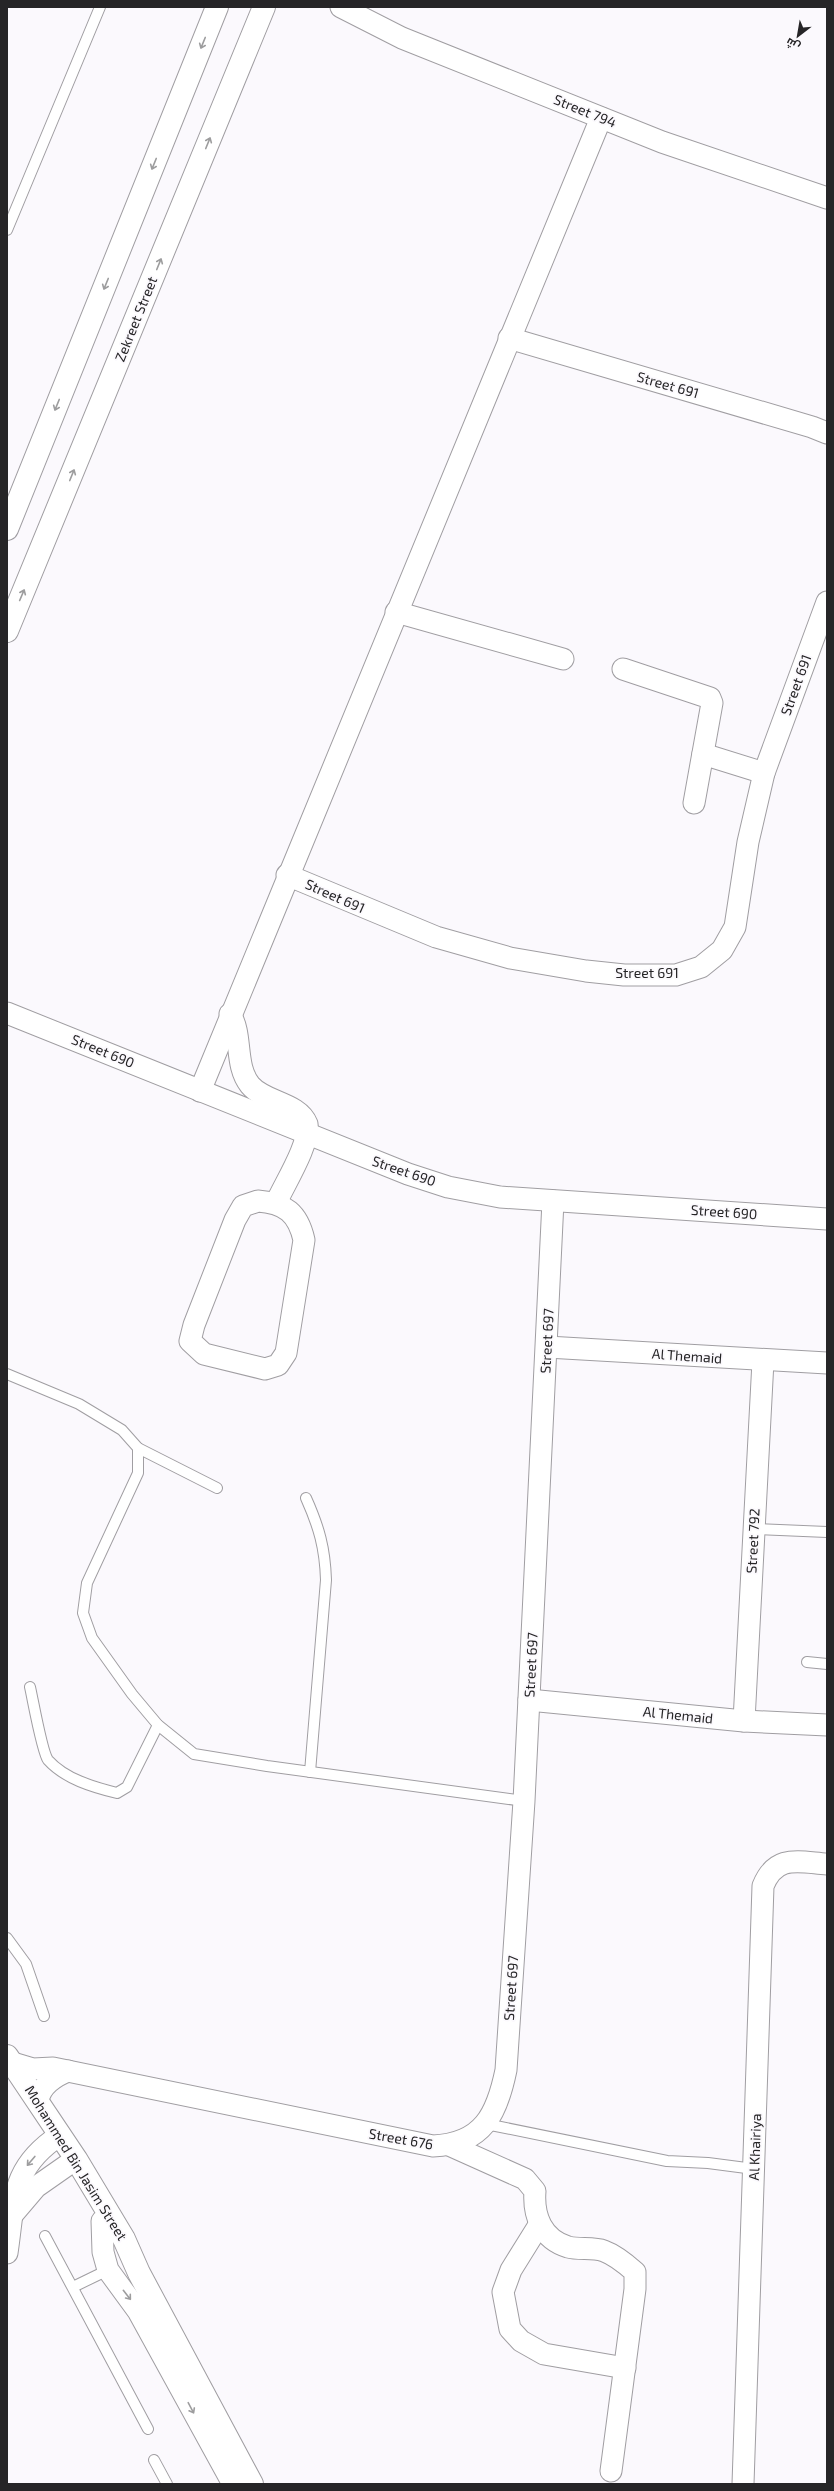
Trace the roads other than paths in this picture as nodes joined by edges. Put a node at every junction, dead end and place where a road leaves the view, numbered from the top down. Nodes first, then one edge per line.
1 (100, 7) edge
2 (217, 7) edge
3 (264, 7) edge
4 (345, 8) edge
5 (601, 118) junction
6 (827, 198) edge
7 (7, 230) edge
8 (509, 338) junction
9 (827, 433) edge
10 (7, 529) edge
11 (827, 602) edge
12 (396, 612) junction
13 (7, 631) edge
14 (563, 659) dead end
15 (623, 669) dead end
16 (703, 754) junction
17 (764, 773) junction
18 (694, 803) dead end
19 (287, 875) junction
20 (7, 1012) edge
21 (230, 1014) junction
22 (200, 1091) junction
23 (307, 1134) junction
24 (553, 1201) junction
25 (276, 1203) junction
26 (827, 1219) edge
27 (547, 1347) junction
28 (763, 1361) junction
29 (827, 1363) edge
30 (7, 1374) edge
31 (138, 1448) junction
32 (217, 1488) dead end
33 (306, 1498) dead end
34 (754, 1529) junction
35 (827, 1532) edge
36 (807, 1662) dead end
37 (827, 1664) edge
38 (30, 1687) dead end
39 (529, 1700) junction
40 (744, 1721) junction
41 (158, 1725) junction
42 (827, 1725) edge
43 (310, 1772) junction
44 (524, 1801) junction
45 (827, 1864) edge
46 (7, 1939) edge
47 (44, 2016) dead end
48 (9, 2067) edge
49 (68, 2071) junction
50 (38, 2101) junction
51 (486, 2124) junction
52 (56, 2138) junction
53 (449, 2145) junction
54 (71, 2162) junction
55 (754, 2169) junction
56 (12, 2182) edge
57 (13, 2214) junction
58 (102, 2222) junction
59 (539, 2225) junction
60 (45, 2236) dead end
61 (7, 2252) edge
62 (108, 2270) junction
63 (139, 2273) junction
64 (72, 2287) junction
65 (625, 2368) junction
66 (148, 2429) dead end
67 (154, 2460) dead end
68 (611, 2471) dead end
69 (167, 2484) edge
70 (233, 2484) edge
71 (252, 2484) edge
72 (743, 2484) edge

1 - 7 lane
2 -> 10 street
13 -> 3 street, Zekreet Street
4 - 5 street, Street 794
5 - 6 street, Street 794
5 - 8 street
8 - 9 street, Street 691
8 - 12 street
11 - 17 street, Street 691
12 - 14 street
12 - 19 street
15 - 16 street
16 - 17 street
16 - 18 street
17 - 19 street, Street 691
19 - 21 street
20 - 22 street, Street 690
21 - 22 street
21 - 23 street
22 - 23 street, Street 690
23 - 24 street, Street 690
23 - 25 street
24 - 26 street, Street 690
24 - 27 street, Street 697
25 - 25 street
27 - 28 street, Al Themaid
27 - 39 street, Street 697
28 - 29 street, Al Themaid
28 - 34 street, Street 792
30 - 31 lane
31 - 32 lane
31 - 41 lane
33 - 43 lane
34 - 35 lane
34 - 40 street, Street 792
36 - 37 lane
38 - 41 lane
39 - 40 street, Al Themaid
39 - 44 street, Street 697
40 - 42 street, Al Themaid
41 - 43 lane
43 - 44 lane
44 - 51 street, Street 697
45 - 55 street, Al Khairiya
46 - 47 lane
48 - 49 street, Street 676
48 - 50 street, Mohammed Bin Jasim Street
48 - 52 street, Mohammed Bin Jasim Street
49 - 50 street
49 - 53 street, Street 676
50 - 52 street, Mohammed Bin Jasim Street
51 - 53 street, Street 676
51 - 55 lane
52 - 54 street, Mohammed Bin Jasim Street
52 -> 56 street
53 - 59 street
54 - 57 street
54 - 58 street, Mohammed Bin Jasim Street
54 - 63 street, Mohammed Bin Jasim Street
55 - 72 street, Al Khairiya
56 - 57 street
57 - 61 street
58 - 62 street
58 - 63 street, Mohammed Bin Jasim Street
59 - 65 street
59 - 65 street
60 - 64 lane
62 - 64 lane
62 -> 70 street
63 - 71 street, Mohammed Bin Jasim Street
64 - 66 lane
65 - 68 street
67 - 69 lane

